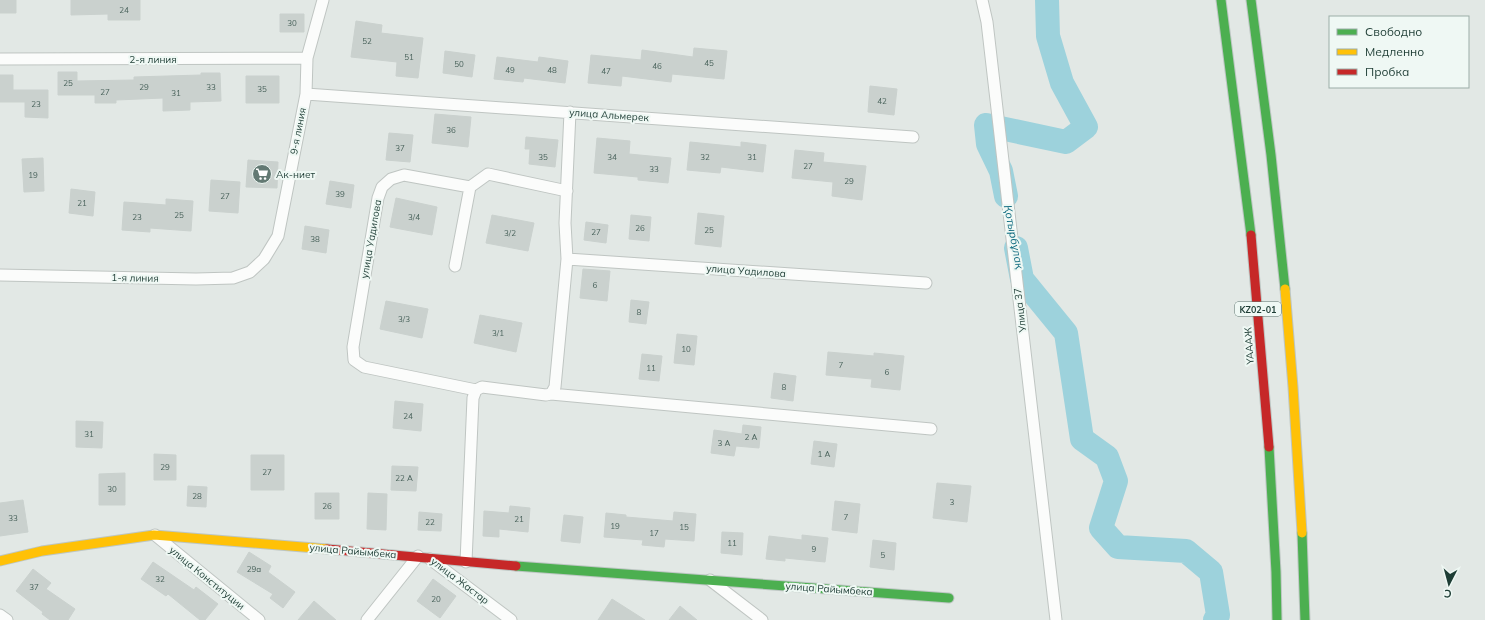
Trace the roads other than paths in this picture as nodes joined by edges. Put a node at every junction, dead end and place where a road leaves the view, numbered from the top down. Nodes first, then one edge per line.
1 (323, 0) edge
2 (982, 0) edge
3 (1221, 0) edge
4 (1251, 0) edge
5 (307, 58) junction
6 (0, 59) edge
7 (306, 94) junction
8 (570, 112) junction
9 (913, 137) dead end
10 (470, 187) junction
11 (567, 191) junction
12 (264, 259) joint
13 (567, 259) junction
14 (455, 266) dead end
15 (0, 275) edge
16 (926, 283) dead end
17 (476, 390) junction
18 (552, 394) junction
19 (931, 428) dead end
20 (154, 535) junction
21 (423, 557) junction
22 (0, 561) edge
23 (466, 562) junction
24 (709, 580) junction
25 (949, 598) dead end
26 (0, 615) edge
27 (7, 620) edge
28 (259, 620) edge
29 (367, 620) edge
30 (510, 620) edge
31 (762, 620) edge
32 (1056, 620) edge
33 (1277, 620) edge
34 (1305, 620) edge

1 - 5 street, 9-я линия
2 - 32 street, Улица 37
3 - 33 main road, ҮАААЖ / KZ02-01
4 - 34 main road, KZ02-01
5 - 6 street, 2-я линия
5 - 7 street, 9-я линия
7 - 8 street, улица Альмерек
7 - 12 street, 9-я линия
8 - 9 street, улица Альмерек
8 - 11 street
10 - 11 street
10 - 14 street
10 - 17 street, улица Уадилова
11 - 13 street
12 - 15 street, 1-я линия
13 - 16 street, улица Уадилова
13 - 18 street
17 - 18 street
17 - 23 street
18 - 19 street
20 - 21 main road, улица Райымбека
20 - 22 main road, улица Райымбека
20 - 28 street, улица Конституции
21 - 23 main road, улица Райымбека
21 - 29 street
21 - 30 street, улица Жастар
23 - 24 main road, улица Райымбека
24 - 25 main road, улица Райымбека
24 - 31 street
26 - 27 street

